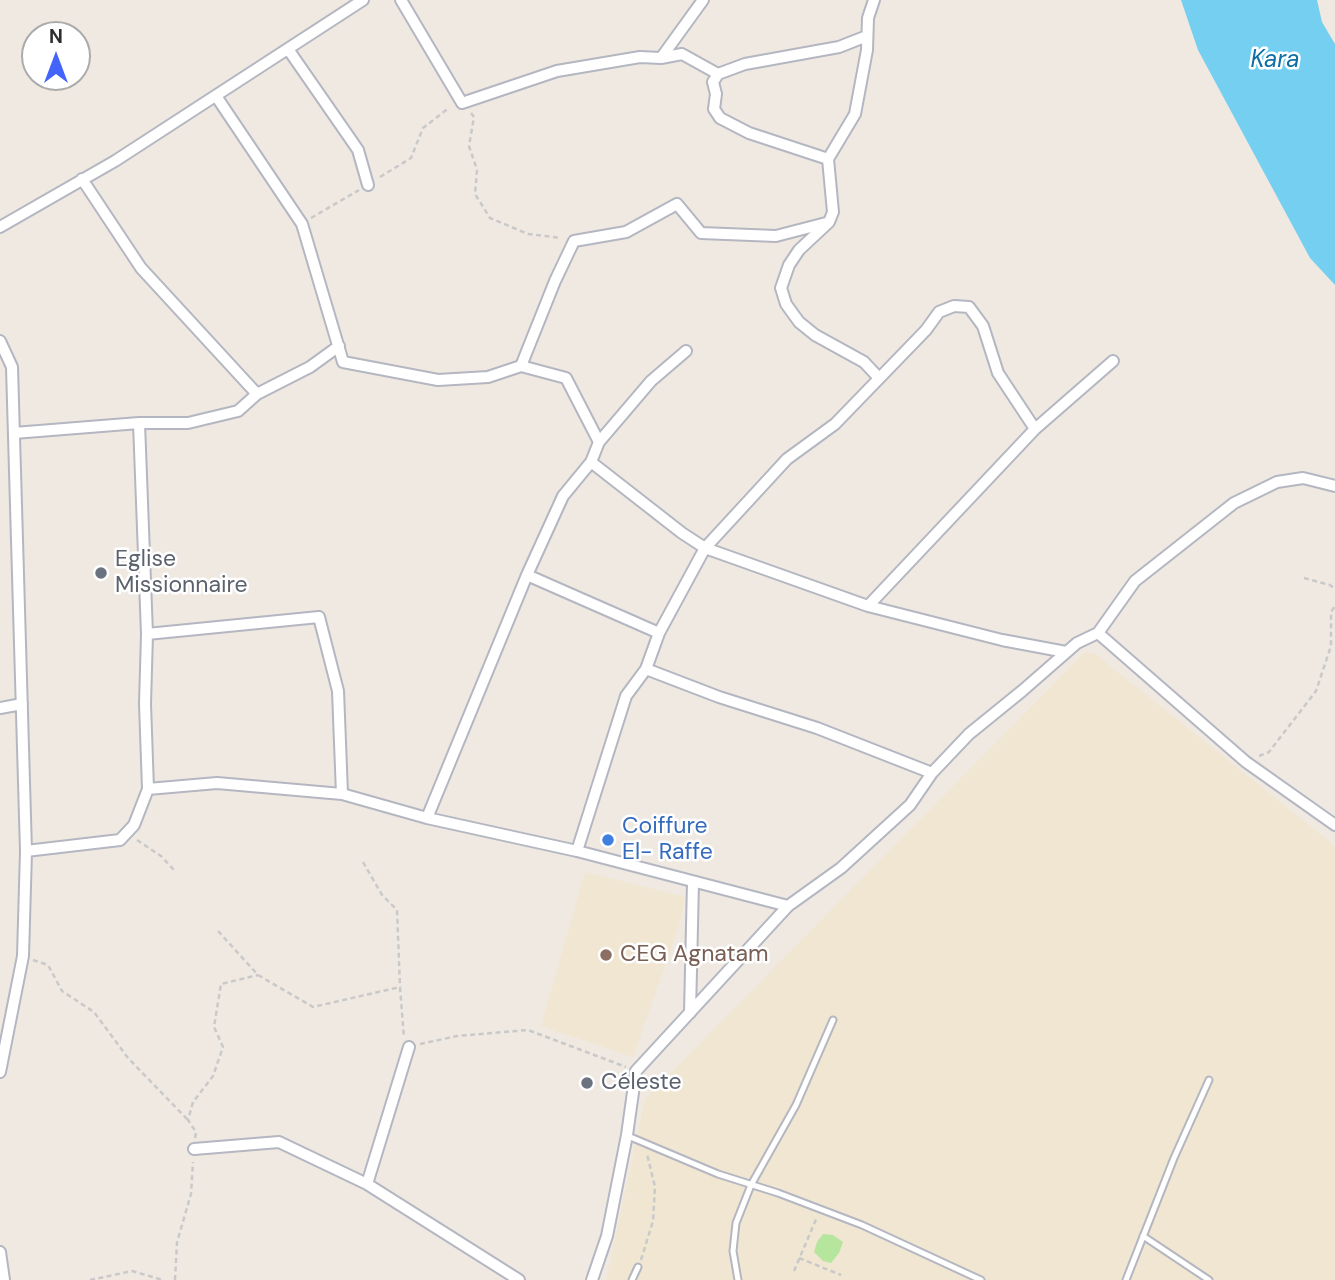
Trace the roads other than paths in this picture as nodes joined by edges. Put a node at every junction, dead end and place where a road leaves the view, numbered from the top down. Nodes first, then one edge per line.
1 (363, 0) edge
2 (401, 0) edge
3 (703, 0) edge
4 (874, 0) edge
5 (867, 36) junction
6 (288, 49) junction
7 (661, 58) junction
8 (718, 74) junction
9 (216, 96) junction
10 (828, 159) junction
11 (82, 179) junction
12 (369, 185) road end
13 (829, 222) junction
14 (0, 227) edge
15 (0, 341) edge
16 (339, 346) junction
17 (686, 351) dead end
18 (1113, 360) dead end
19 (521, 366) junction
20 (879, 378) junction
21 (257, 394) junction
22 (139, 423) junction
23 (1035, 429) junction
24 (14, 433) junction
25 (599, 442) junction
26 (591, 462) junction
27 (1335, 486) edge
28 (705, 548) junction
29 (527, 575) junction
30 (868, 606) junction
31 (659, 633) junction
32 (1098, 633) junction
33 (147, 634) junction
34 (1066, 652) junction
35 (646, 669) junction
36 (22, 704) junction
37 (0, 708) edge
38 (932, 773) junction
39 (148, 789) junction
40 (354, 797) junction
41 (426, 818) junction
42 (1335, 825) edge
43 (26, 851) junction
44 (577, 851) junction
45 (693, 882) junction
46 (789, 906) junction
47 (690, 1013) junction
48 (833, 1020) dead end
49 (409, 1047) road end
50 (0, 1072) edge
51 (1209, 1080) dead end
52 (627, 1135) junction
53 (194, 1149) road end
54 (367, 1184) junction
55 (751, 1185) junction
56 (1143, 1236) junction
57 (0, 1252) edge
58 (638, 1267) road end
59 (977, 1279) edge
60 (4, 1280) edge
61 (519, 1280) edge
62 (592, 1280) edge
63 (632, 1280) edge
64 (738, 1280) edge
65 (1126, 1280) edge
66 (1209, 1280) edge

1 - 6 street
2 - 7 street
3 - 7 street
4 - 5 street
5 - 8 street
5 - 10 street
6 - 9 street
6 - 12 street
7 - 8 street
8 - 10 street
9 - 11 street
9 - 16 street
10 - 13 street
11 - 14 street
11 - 21 street
13 - 19 street
13 - 20 street
15 - 24 street
16 - 19 street
16 - 21 street
17 - 25 street
18 - 23 street
19 - 25 street
20 - 23 street
20 - 28 street
21 - 22 street
22 - 24 street
22 - 33 street
23 - 30 street
24 - 36 street
25 - 26 street
26 - 28 street
26 - 29 street
27 - 32 street
28 - 30 street
28 - 31 street
29 - 31 street
29 - 41 street
30 - 34 street
31 - 35 street
32 - 34 street
32 - 42 street
33 - 39 street
33 - 40 street
34 - 38 street
35 - 38 street
35 - 44 street
36 - 37 street
36 - 43 street
38 - 46 street
39 - 40 street
39 - 43 street
40 - 41 street
41 - 44 street
43 - 50 street
44 - 45 street
45 - 46 street
45 - 47 street
46 - 47 street
47 - 52 street
48 - 55 lane
49 - 54 street
51 - 56 lane
52 - 55 lane
52 - 62 street
53 - 54 street
54 - 61 street
55 - 59 lane
55 - 64 lane
56 - 65 lane
56 - 66 lane
57 - 60 street
58 - 63 lane

